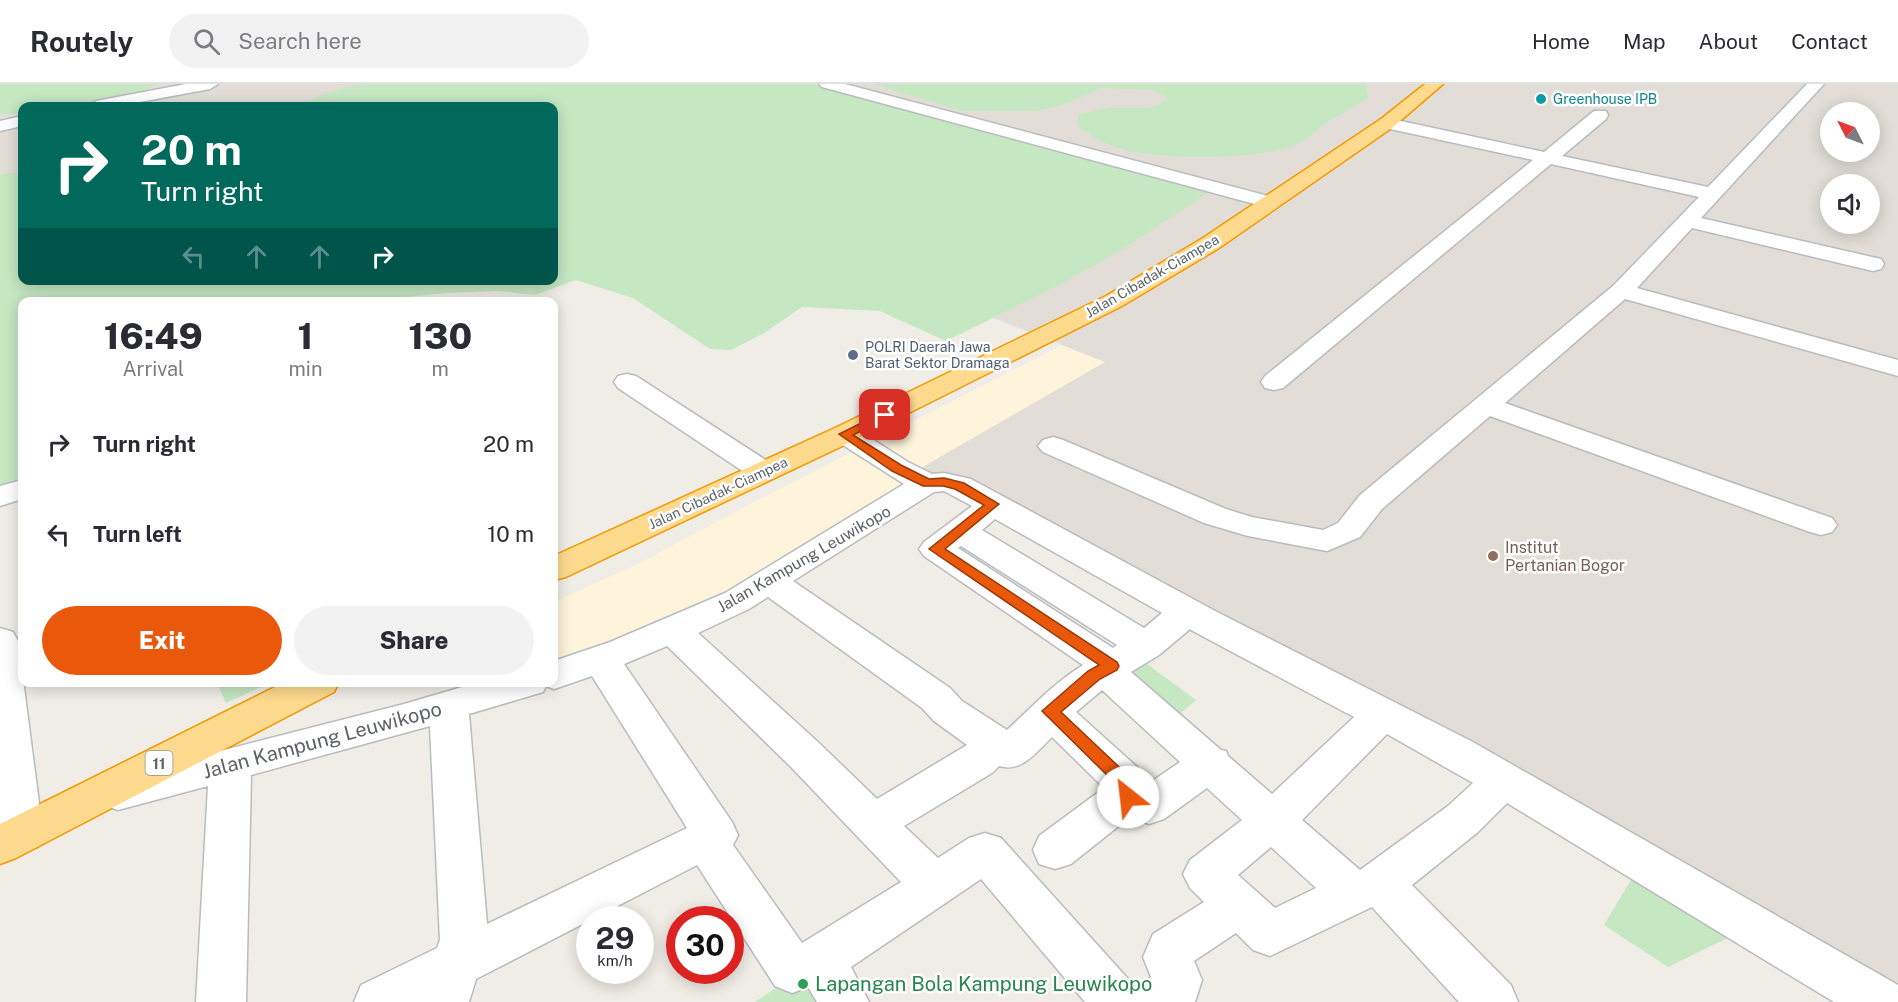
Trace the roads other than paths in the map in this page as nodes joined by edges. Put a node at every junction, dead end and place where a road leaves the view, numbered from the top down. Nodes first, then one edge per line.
1 (210, 84) edge
2 (826, 84) edge
3 (1816, 84) edge
4 (1428, 86) edge
5 (117, 102) edge
6 (1600, 115) dead end
7 (18, 122) edge
8 (1388, 123) junction
9 (0, 126) edge
10 (1548, 158) junction
11 (1713, 194) junction
12 (1269, 202) junction
13 (1688, 221) junction
14 (1873, 264) dead end
15 (1621, 291) junction
16 (1898, 368) edge
17 (627, 382) dead end
18 (1274, 382) dead end
19 (1486, 405) junction
20 (845, 434) junction
21 (1053, 446) dead end
22 (764, 472) junction
23 (927, 483) junction
24 (18, 490) edge
25 (0, 497) edge
26 (993, 504) junction
27 (1821, 525) dead end
28 (960, 531) junction
29 (558, 567) edge
30 (770, 582) junction
31 (1187, 612) junction
32 (673, 631) junction
33 (0, 641) edge
34 (1146, 646) junction
35 (601, 659) junction
36 (1108, 668) junction
37 (558, 674) edge
38 (310, 687) edge
39 (512, 687) edge
40 (449, 706) junction
41 (1050, 711) junction
42 (1382, 714) junction
43 (995, 744) junction
44 (1211, 763) junction
45 (230, 764) junction
46 (1503, 781) junction
47 (1128, 797) junction
48 (79, 804) junction
49 (1273, 820) junction
50 (873, 823) junction
51 (716, 835) dead end
52 (10, 840) edge
53 (1055, 850) dead end
54 (934, 885) junction
55 (1366, 888) junction
56 (1240, 904) junction
57 (828, 955) junction
58 (449, 984) edge
59 (1873, 1000) edge
60 (221, 1002) edge
61 (379, 1002) edge
62 (844, 1002) edge
63 (1118, 1002) edge
64 (1158, 1002) edge
65 (1493, 1002) edge

1 - 5 street
2 - 12 street
3 - 11 street
4 - 8 highway, Jalan Cibadak-Ciampea
6 - 10 street
7 - 9 street
8 - 10 street
8 - 12 highway, Jalan Cibadak-Ciampea
10 - 11 street
10 - 18 street
11 - 13 street
12 - 20 highway, Jalan Cibadak-Ciampea
13 - 14 street
13 - 15 street
15 - 16 street
15 - 19 street
17 - 22 street
19 - 21 street
19 - 27 street
20 - 22 highway, Jalan Cibadak-Ciampea
20 - 23 street
22 - 29 highway, Jalan Cibadak-Ciampea
23 - 26 street
23 - 30 street, Jalan Kampung Leuwikopo
24 - 25 street
26 - 28 street
26 - 31 street
28 - 34 street
28 - 36 street
30 - 32 street, Jalan Kampung Leuwikopo
30 - 43 street
31 - 34 street
31 - 42 street
32 - 35 street, Jalan Kampung Leuwikopo
32 - 50 street
33 - 52 street
34 - 36 street
35 - 37 street, Jalan Kampung Leuwikopo
35 - 51 street
36 - 41 street
36 - 44 street
38 - 48 highway, 11
39 - 40 street, Jalan Kampung Leuwikopo
40 - 45 street, Jalan Kampung Leuwikopo
40 - 58 street
41 - 43 street
41 - 47 street
42 - 46 street
42 - 49 street
43 - 50 street
44 - 47 street
44 - 49 street
45 - 48 street, Jalan Kampung Leuwikopo
45 - 60 street
46 - 55 street
46 - 59 street
47 - 53 street
48 - 52 highway, 11
49 - 55 street
49 - 56 street
50 - 54 street
54 - 57 street
54 - 63 street
55 - 56 street
55 - 65 street
56 - 64 street
57 - 58 street
57 - 62 street
58 - 61 street

